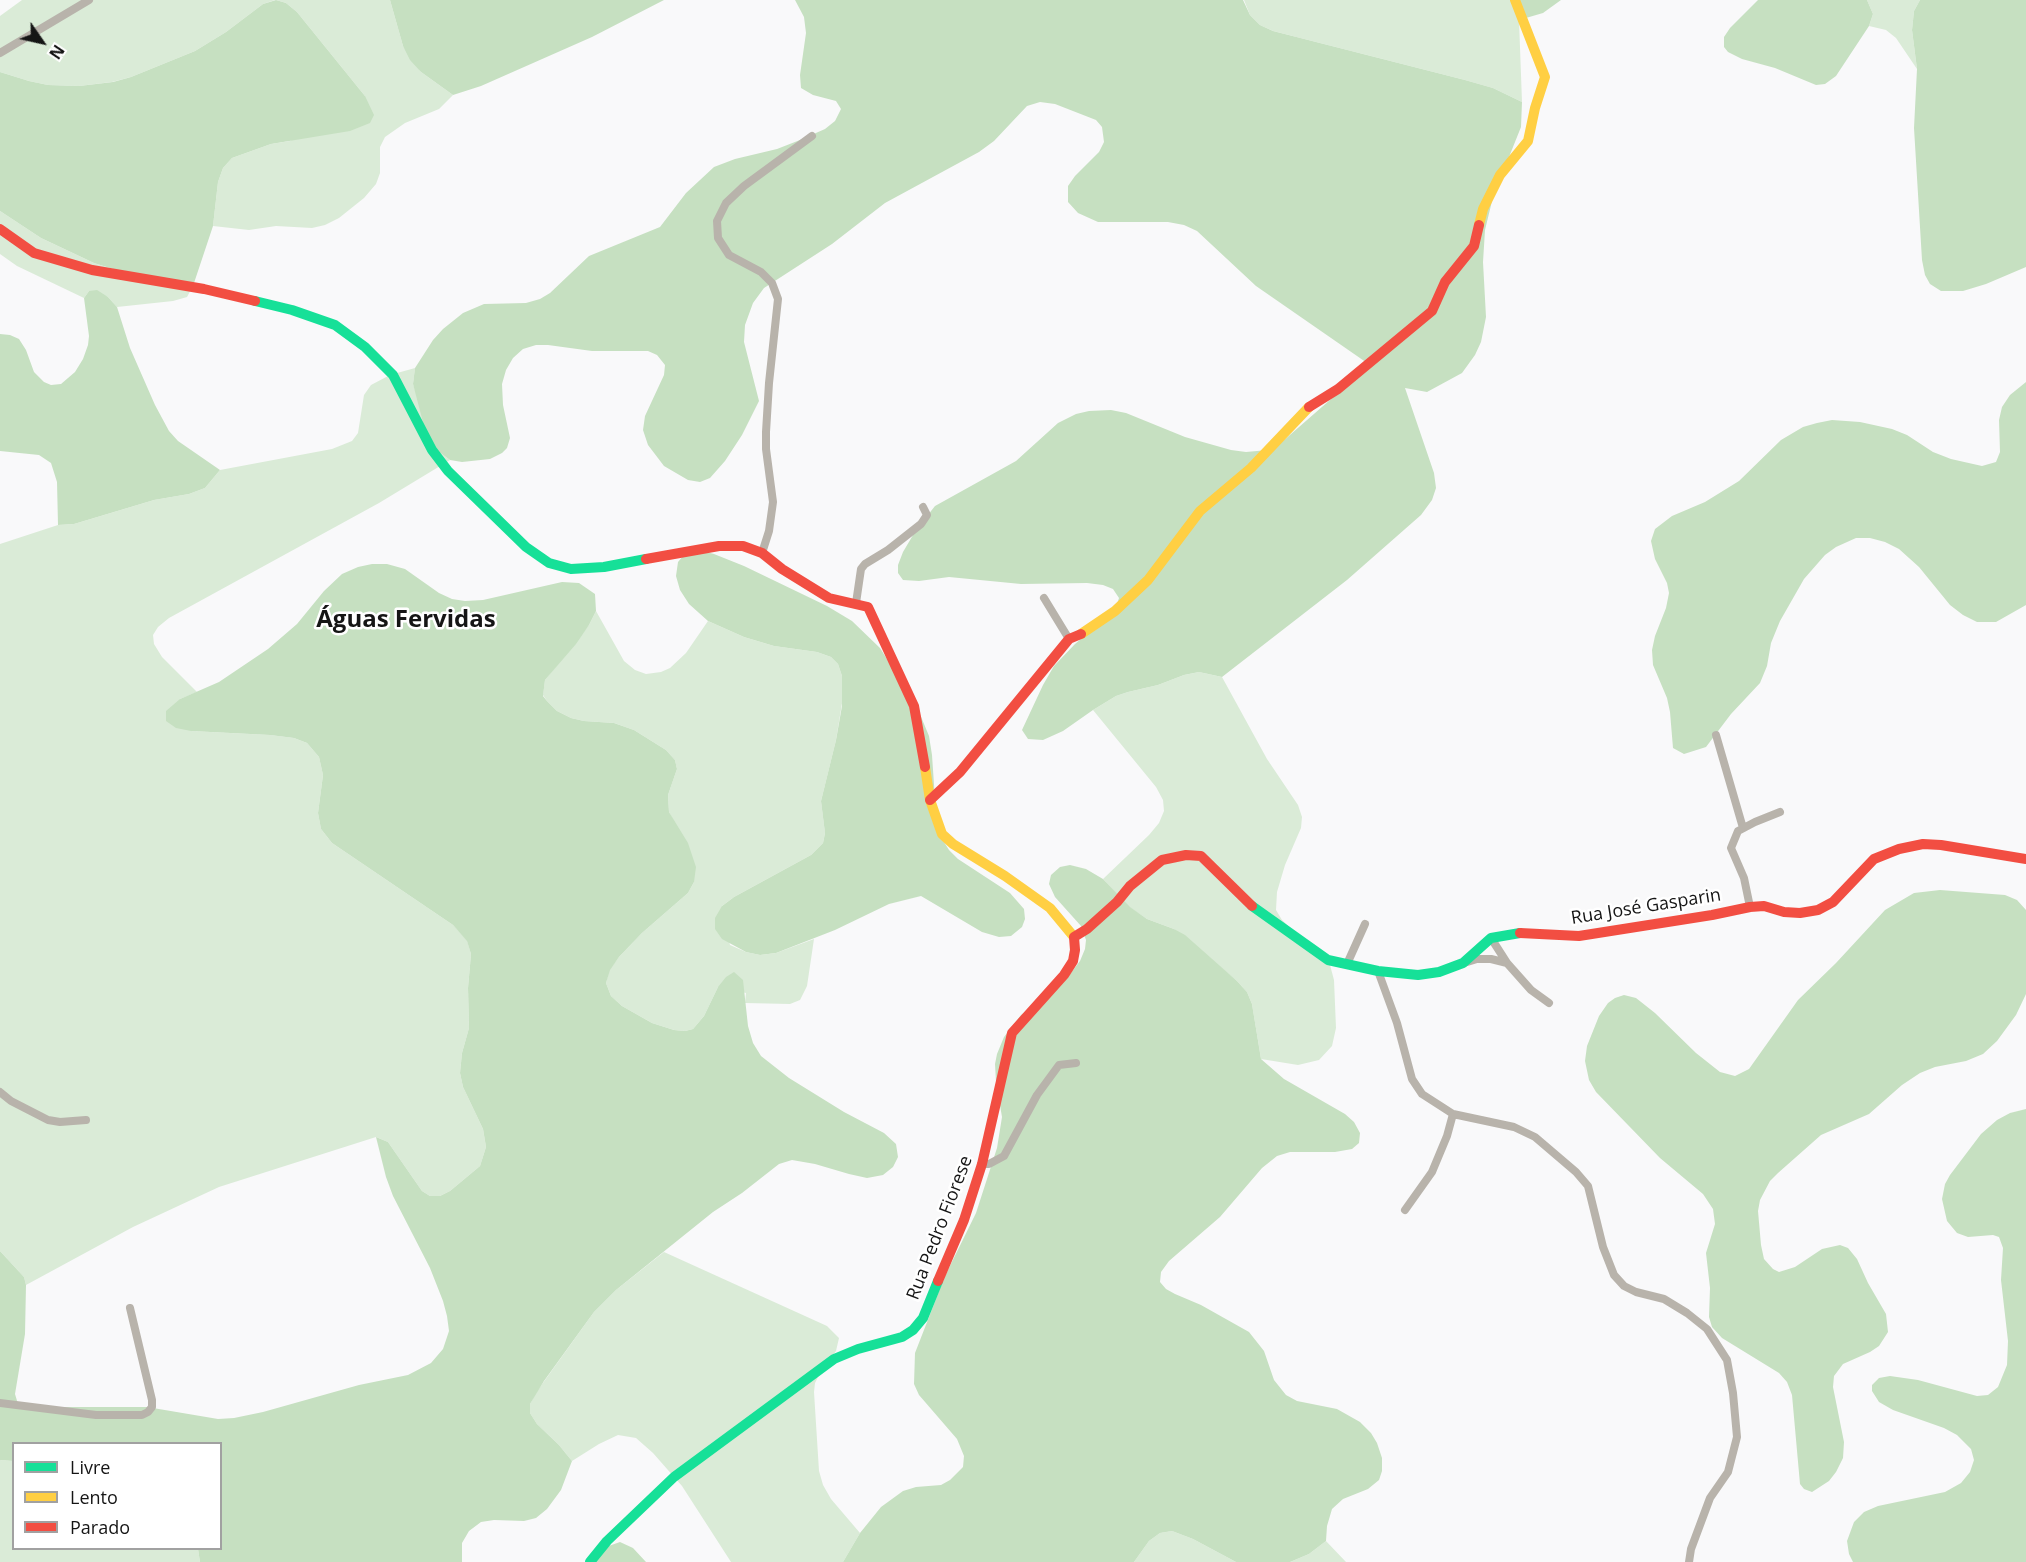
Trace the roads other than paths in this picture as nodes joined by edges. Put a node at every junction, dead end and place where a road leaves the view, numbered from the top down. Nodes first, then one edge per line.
1 (89, 0) edge
2 (1515, 0) edge
3 (0, 53) edge
4 (812, 136) dead end
5 (0, 229) edge
6 (923, 507) dead end
7 (762, 553) junction
8 (1044, 598) dead end
9 (856, 603) junction
10 (1070, 639) junction
11 (1716, 735) dead end
12 (930, 800) junction
13 (1780, 812) dead end
14 (1743, 828) junction
15 (2026, 859) edge
16 (1750, 907) junction
17 (1365, 924) dead end
18 (1074, 937) junction
19 (1491, 938) junction
20 (1463, 963) junction
21 (1507, 963) junction
22 (1347, 964) junction
23 (1378, 971) junction
24 (1549, 1003) dead end
25 (1076, 1063) dead end
26 (0, 1092) edge
27 (1454, 1114) junction
28 (86, 1120) dead end
29 (982, 1164) junction
30 (1405, 1210) dead end
31 (130, 1308) dead end
32 (0, 1403) edge
33 (590, 1562) edge
34 (1689, 1562) edge

1 - 3 street
2 - 10 street
4 - 7 street
5 - 7 street
6 - 9 street
7 - 9 street
8 - 10 street
9 - 12 street
10 - 12 street
11 - 14 street
12 - 18 street
13 - 14 street
14 - 16 street
15 - 16 street, Rua José Gasparin
16 - 19 street, Rua José Gasparin
17 - 22 street
18 - 22 street
18 - 29 street, Rua Pedro Fiorese
19 - 20 street
19 - 21 street
20 - 21 street
20 - 23 street
21 - 24 street
22 - 23 street
23 - 27 street
25 - 29 street
26 - 28 street
27 - 30 street
27 - 34 street
29 - 33 street, Rua Pedro Fiorese
31 - 32 street

